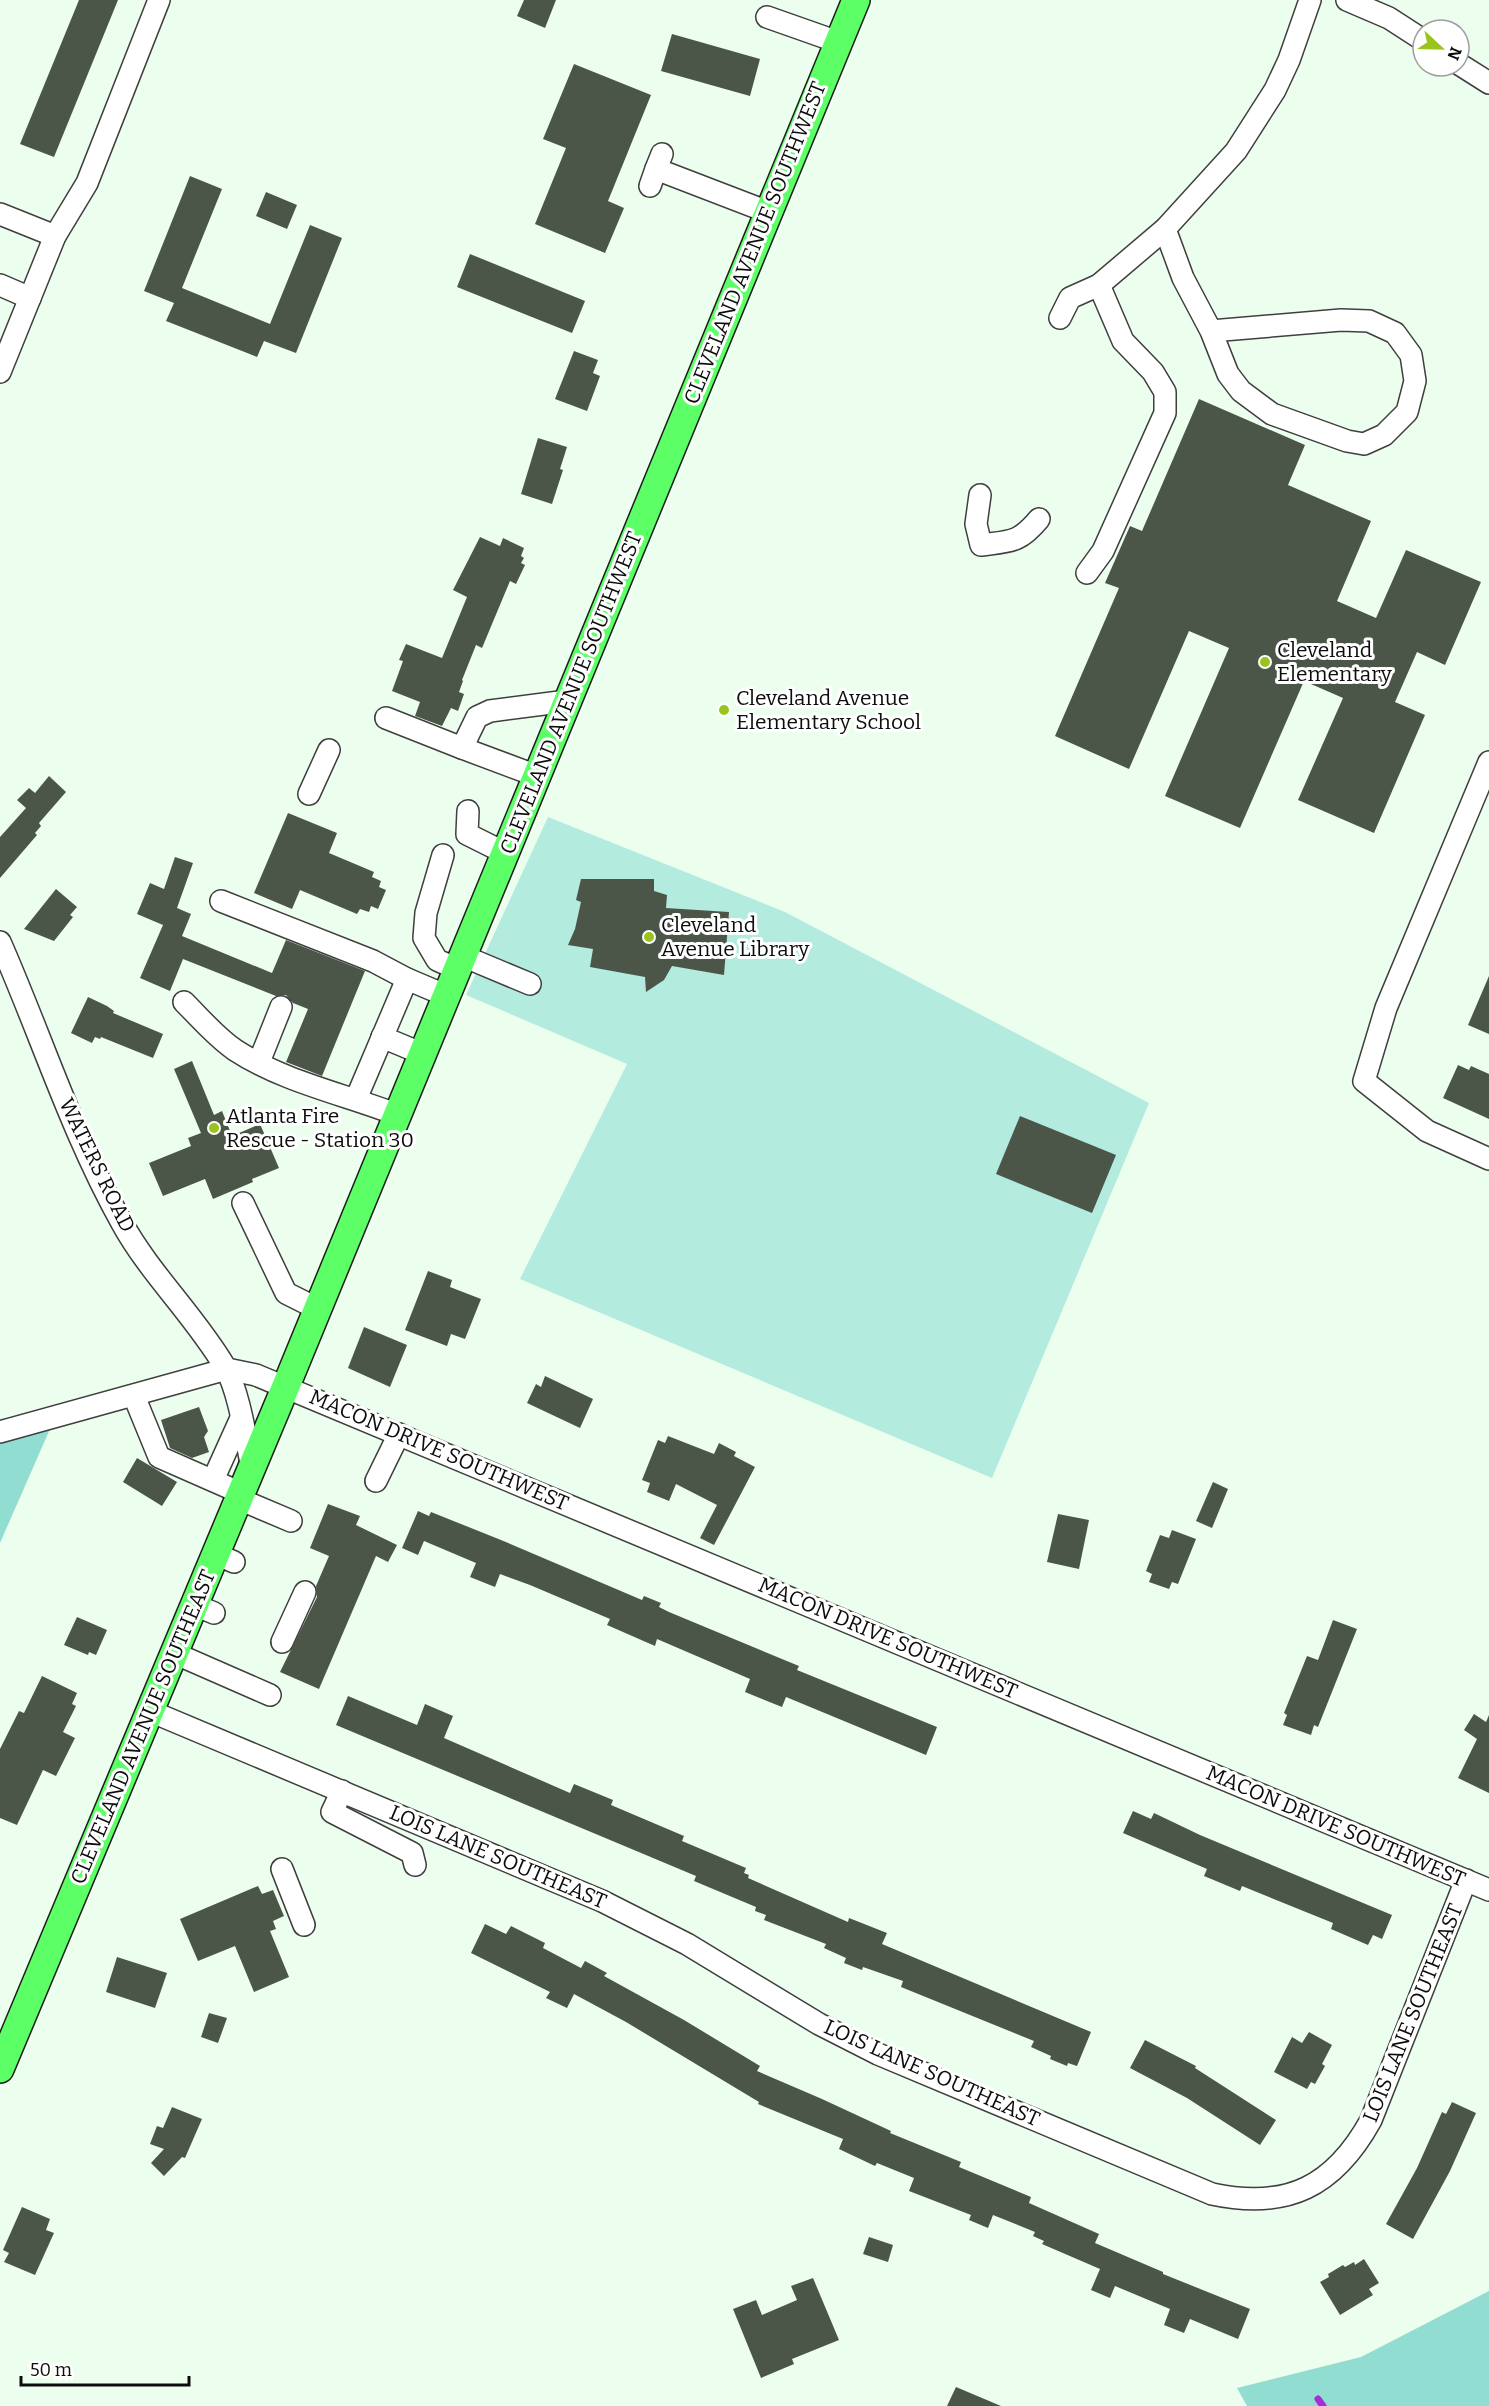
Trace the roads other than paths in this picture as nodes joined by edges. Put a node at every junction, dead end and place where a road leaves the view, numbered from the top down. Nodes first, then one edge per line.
1 (159, 0) edge
2 (856, 0) edge
3 (1310, 0) edge
4 (1347, 0) edge
5 (766, 17) dead end
6 (1411, 32) edge
7 (838, 42) junction
8 (1471, 72) edge
9 (1489, 83) edge
10 (656, 170) dead end
11 (768, 212) junction
12 (0, 214) edge
13 (1165, 229) junction
14 (56, 236) junction
15 (0, 285) edge
16 (1099, 285) junction
17 (30, 298) junction
18 (1060, 318) dead end
19 (1211, 331) junction
20 (0, 372) edge
21 (980, 495) dead end
22 (1040, 519) dead end
23 (1087, 573) dead end
24 (567, 701) junction
25 (386, 718) dead end
26 (462, 748) junction
27 (329, 750) dead end
28 (1489, 762) edge
29 (537, 776) junction
30 (309, 794) dead end
31 (468, 811) dead end
32 (505, 854) junction
33 (443, 855) dead end
34 (221, 901) dead end
35 (0, 942) edge
36 (460, 963) junction
37 (407, 979) junction
38 (530, 984) dead end
39 (447, 996) junction
40 (184, 1002) dead end
41 (281, 1007) dead end
42 (382, 1037) junction
43 (423, 1054) junction
44 (259, 1062) junction
45 (356, 1099) junction
46 (398, 1115) junction
47 (1489, 1160) edge
48 (243, 1203) dead end
49 (318, 1310) junction
50 (226, 1369) junction
51 (286, 1386) junction
52 (134, 1396) junction
53 (242, 1418) junction
54 (0, 1432) edge
55 (399, 1434) junction
56 (252, 1468) junction
57 (213, 1480) junction
58 (376, 1481) dead end
59 (240, 1496) junction
60 (291, 1521) dead end
61 (305, 1592) dead end
62 (282, 1642) dead end
63 (174, 1653) junction
64 (270, 1695) dead end
65 (150, 1711) junction
66 (342, 1791) junction
67 (415, 1865) dead end
68 (282, 1869) dead end
69 (1466, 1880) junction
70 (1489, 1890) edge
71 (304, 1925) dead end
72 (0, 2068) edge

1 - 14 street
2 - 7 main road, CLEVELAND AVENUE SOUTHWEST
3 - 13 street
4 - 6 street
5 - 7 street
7 - 11 main road, CLEVELAND AVENUE SOUTHWEST
8 - 9 street
10 - 11 street
11 - 24 main road, CLEVELAND AVENUE SOUTHWEST
12 - 14 street
13 - 16 street
13 - 19 street
14 - 17 street
15 - 17 street
16 - 18 street
16 - 23 street
17 - 20 street
19 - 19 street
21 - 22 street
24 - 26 street
24 - 29 main road, CLEVELAND AVENUE SOUTHWEST
25 - 26 street
26 - 29 street
27 - 30 street
28 - 47 street
29 - 32 main road, CLEVELAND AVENUE SOUTHWEST
31 - 32 street
32 - 36 main road, CLEVELAND AVENUE SOUTHWEST
33 - 36 street
34 - 37 street
35 - 50 street, WATERS ROAD
36 - 38 street
36 - 39 main road, CLEVELAND AVENUE SOUTHWEST
37 - 39 street
37 - 42 street
39 - 43 main road, CLEVELAND AVENUE SOUTHWEST
40 - 44 street
41 - 44 street
42 - 43 street
42 - 45 street
43 - 46 main road, CLEVELAND AVENUE SOUTHWEST
44 - 45 street
45 - 46 street
46 - 49 main road, CLEVELAND AVENUE SOUTHWEST
48 - 49 street
49 - 51 main road, CLEVELAND AVENUE SOUTHWEST
50 - 51 street, MACON DRIVE SOUTHWEST
50 - 52 street
50 - 53 street, WATERS ROAD
51 - 55 street, MACON DRIVE SOUTHWEST
51 - 56 main road, CLEVELAND AVENUE SOUTHEAST
52 - 54 street
52 - 57 street
53 - 56 street, WATERS ROAD
53 - 57 street
55 - 58 street
55 - 69 street, MACON DRIVE SOUTHWEST
56 - 59 main road, CLEVELAND AVENUE SOUTHEAST
57 - 59 street
59 - 60 street
59 - 63 main road, CLEVELAND AVENUE SOUTHEAST
61 - 62 street
63 - 64 street
63 - 65 main road, CLEVELAND AVENUE SOUTHEAST
65 - 66 street, LOIS LANE SOUTHEAST
65 - 72 main road, CLEVELAND AVENUE SOUTHEAST
66 - 67 street
66 - 69 street, LOIS LANE SOUTHEAST
68 - 71 street
69 - 70 street, MACON DRIVE SOUTHWEST

